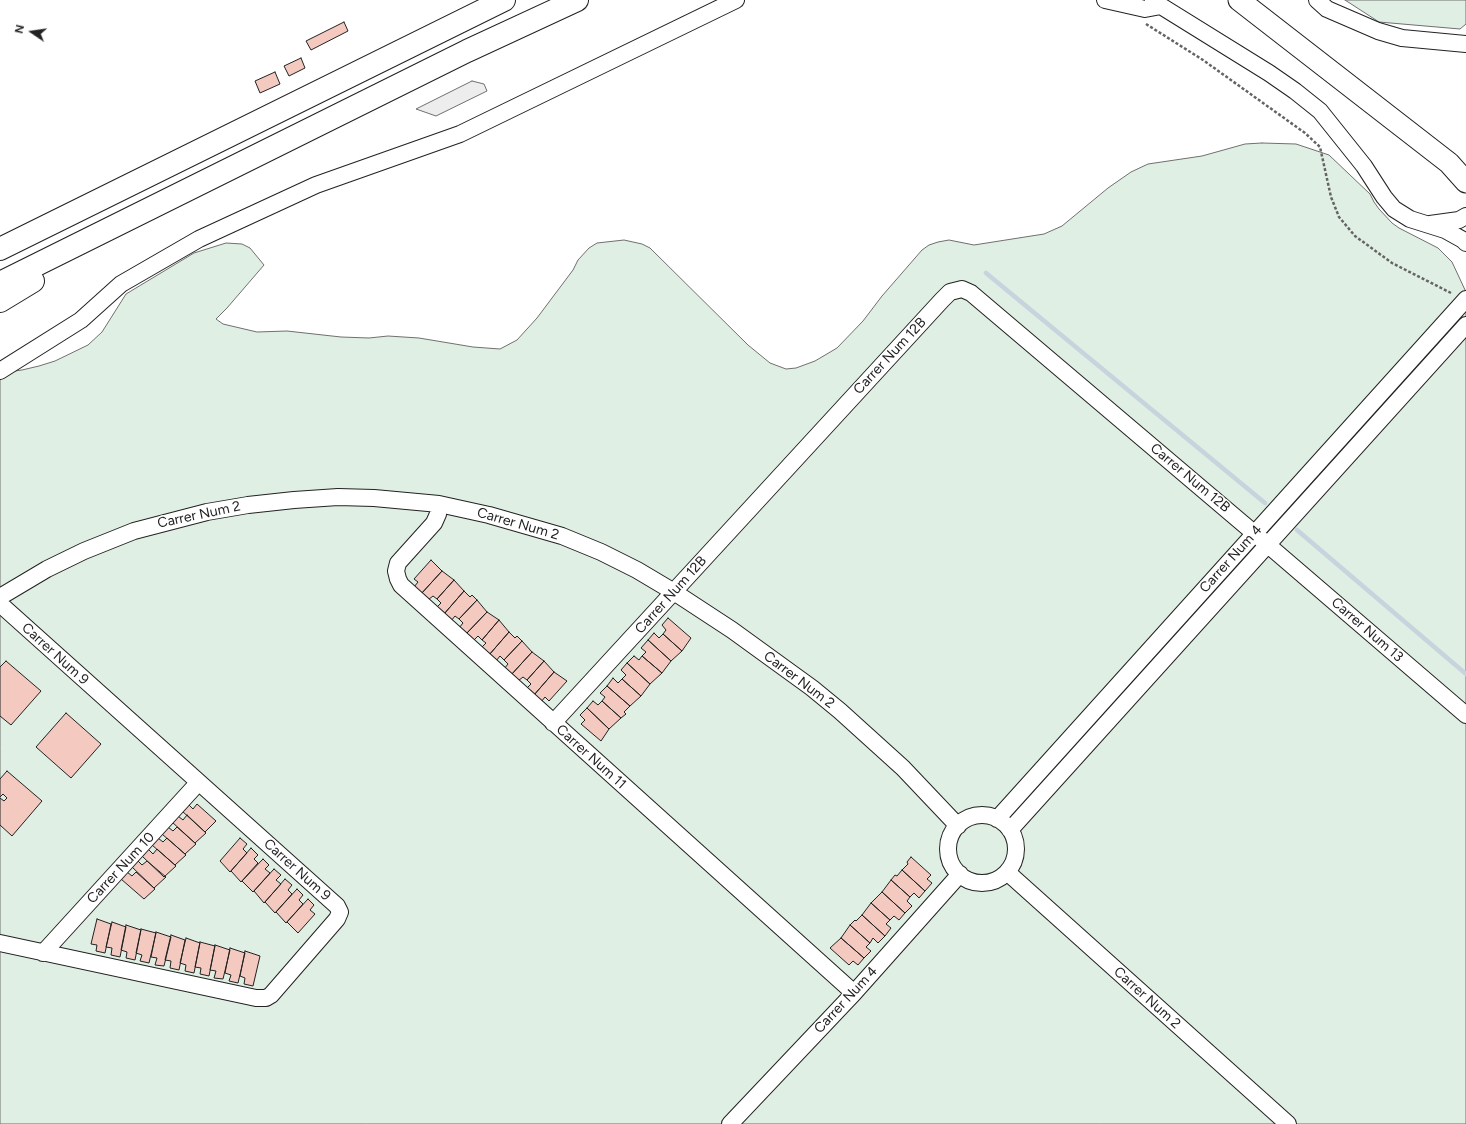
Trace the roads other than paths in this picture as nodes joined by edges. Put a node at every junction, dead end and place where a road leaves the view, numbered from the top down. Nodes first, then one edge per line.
1 (504, 0) edge
2 (577, 0) edge
3 (736, 0) edge
4 (1105, 0) edge
5 (1239, 0) edge
6 (1317, 0) edge
7 (1157, 3) edge
8 (1466, 44) edge
9 (1457, 163) edge
10 (1466, 182) edge
11 (159, 205) junction
12 (1466, 216) edge
13 (1427, 225) junction
14 (1466, 243) edge
15 (0, 248) edge
16 (0, 283) edge
17 (0, 301) edge
18 (1465, 301) edge
19 (1466, 325) edge
20 (0, 371) edge
21 (440, 504) junction
22 (1254, 533) junction
23 (1268, 545) junction
24 (674, 592) junction
25 (0, 597) edge
26 (0, 604) edge
27 (1466, 715) edge
28 (553, 723) junction
29 (198, 783) junction
30 (997, 818) junction
31 (958, 826) junction
32 (1010, 830) junction
33 (1007, 872) junction
34 (960, 874) junction
35 (0, 943) edge
36 (43, 953) junction
37 (854, 993) junction
38 (730, 1124) edge
39 (1288, 1124) edge

1 - 15 highway
2 - 11 highway
3 - 20 street
4 - 7 street
5 - 9 main road
6 - 8 street
7 - 13 street
9 - 10 main road
11 - 16 highway
11 - 17 highway
12 - 13 street
13 - 14 street
18 - 22 street, Carrer Num 4
19 - 23 street, Carrer Num 4
21 - 24 street, Carrer Num 2
21 - 25 street, Carrer Num 2
21 - 28 street, Carrer Num 11
22 - 23 street, Carrer Num 12B
22 - 24 street, Carrer Num 12B
22 - 30 street, Carrer Num 4
23 - 27 street, Carrer Num 13
23 - 32 street, Carrer Num 4
24 - 28 street, Carrer Num 12B
24 - 31 street, Carrer Num 2
26 - 29 street, Carrer Num 9
28 - 37 street, Carrer Num 11
29 - 36 street, Carrer Num 10
29 - 36 street, Carrer Num 9
30 - 31 street
30 - 32 street
31 - 34 street
32 - 33 street
33 - 34 street
33 - 39 street, Carrer Num 2
34 - 37 street, Carrer Num 4
35 - 36 street, Carrer Num 9
37 - 38 street, Carrer Num 4

